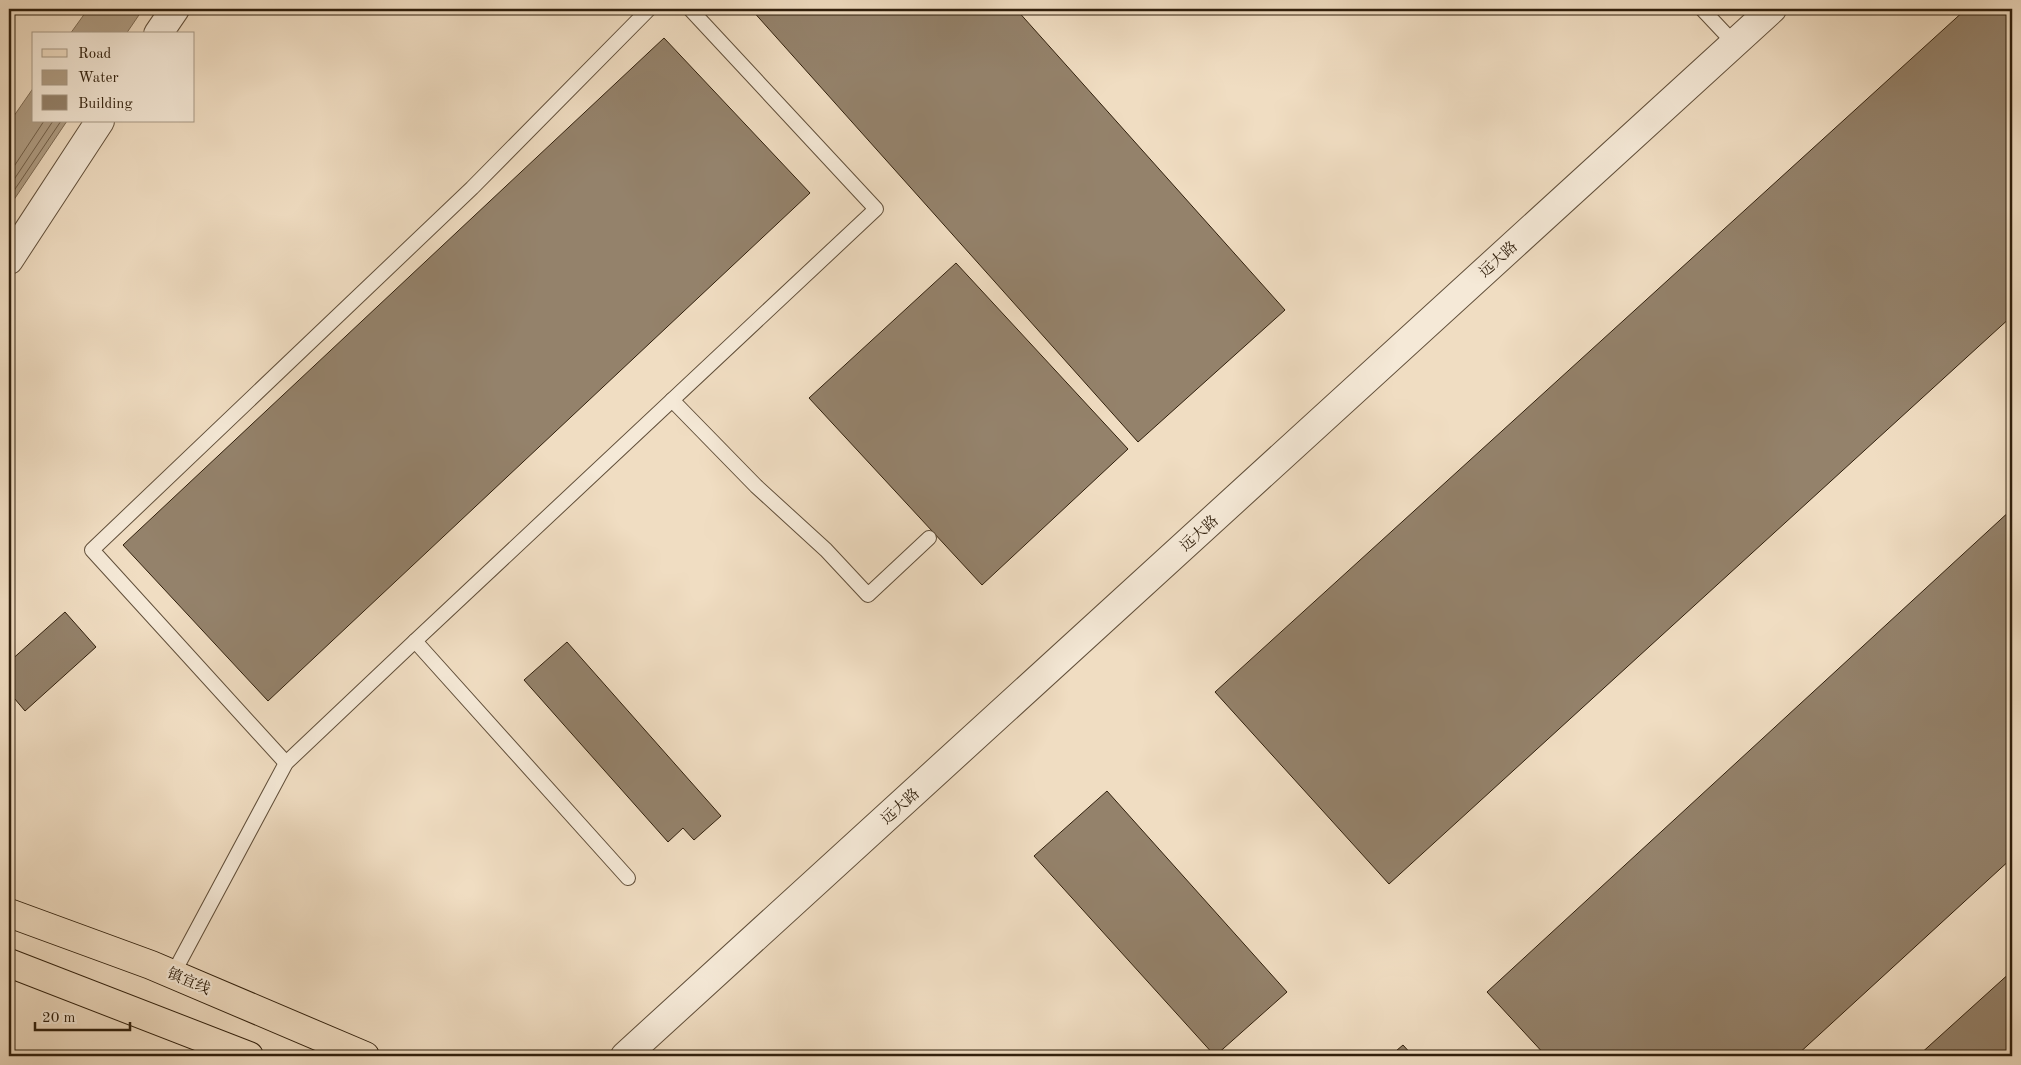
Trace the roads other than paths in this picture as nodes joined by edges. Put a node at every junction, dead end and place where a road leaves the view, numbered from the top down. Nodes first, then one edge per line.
1 (175, 9) edge
2 (649, 9) edge
3 (690, 9) edge
4 (1702, 9) edge
5 (1772, 9) edge
6 (159, 32) edge
7 (1734, 44) junction
8 (99, 122) edge
9 (9, 260) edge
10 (672, 400) junction
11 (929, 538) dead end
12 (414, 641) junction
13 (286, 763) junction
14 (628, 878) dead end
15 (9, 913) edge
16 (9, 963) edge
17 (173, 974) junction
18 (241, 1055) edge
19 (365, 1056) edge
20 (626, 1056) edge

1 - 6 street
2 - 13 lane
3 - 10 lane
4 - 7 lane
5 - 7 street, 远大路
7 - 20 street, 远大路
8 - 9 street
10 - 11 lane
10 - 12 lane
12 - 13 lane
12 - 14 lane
13 - 17 lane
15 - 17 main road, 镇宜线
16 - 18 main road
17 - 19 main road, 镇宜线

